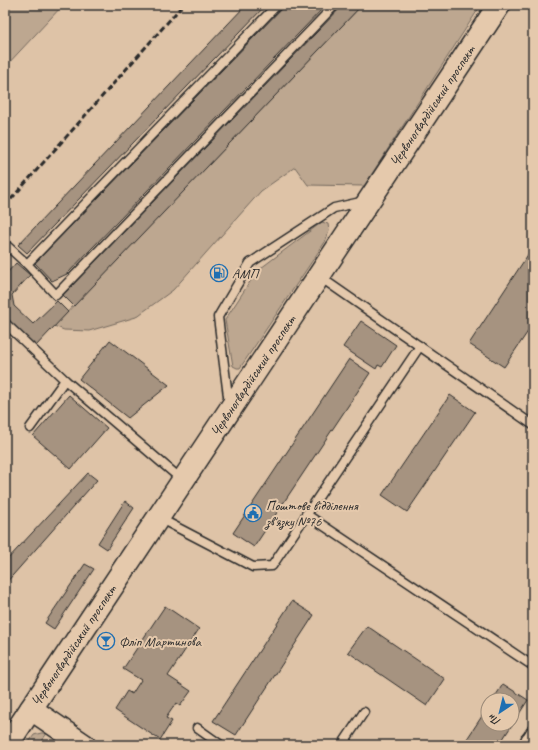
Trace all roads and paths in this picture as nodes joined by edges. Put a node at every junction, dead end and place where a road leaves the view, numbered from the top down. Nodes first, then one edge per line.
1 (277, 5) edge
2 (335, 5) edge
3 (499, 5) edge
4 (370, 200) junction
5 (5, 244) edge
6 (27, 264) junction
7 (319, 276) junction
8 (5, 323) edge
9 (420, 346) junction
10 (65, 380) junction
11 (230, 410) junction
12 (533, 425) edge
13 (30, 428) dead end
14 (183, 480) junction
15 (306, 514) junction
16 (158, 518) junction
17 (533, 666) edge
18 (31, 709) junction
19 (364, 712) dead end
20 (197, 728) dead end
21 (533, 728) edge
22 (527, 742) edge
23 (7, 745) edge
24 (84, 745) edge
25 (221, 745) edge
26 (342, 745) edge

1 - 6 lane
2 - 6 lane
3 - 4 main road, Червоногвардійський проспект
4 - 7 main road, Червоногвардійський проспект
4 - 11 lane
5 - 6 lane
7 - 9 lane
7 - 11 main road, Червоногвардійський проспект
8 - 10 lane
9 - 12 lane
9 - 15 lane
10 - 13 lane
10 - 14 lane
11 - 14 main road, Червоногвардійський проспект
14 - 16 main road, Червоногвардійський проспект
15 - 16 lane
15 - 17 lane
16 - 18 main road, Червоногвардійський проспект
18 - 23 main road, Червоногвардійський проспект
18 - 24 main road
19 - 26 lane
20 - 25 lane
21 - 22 lane

